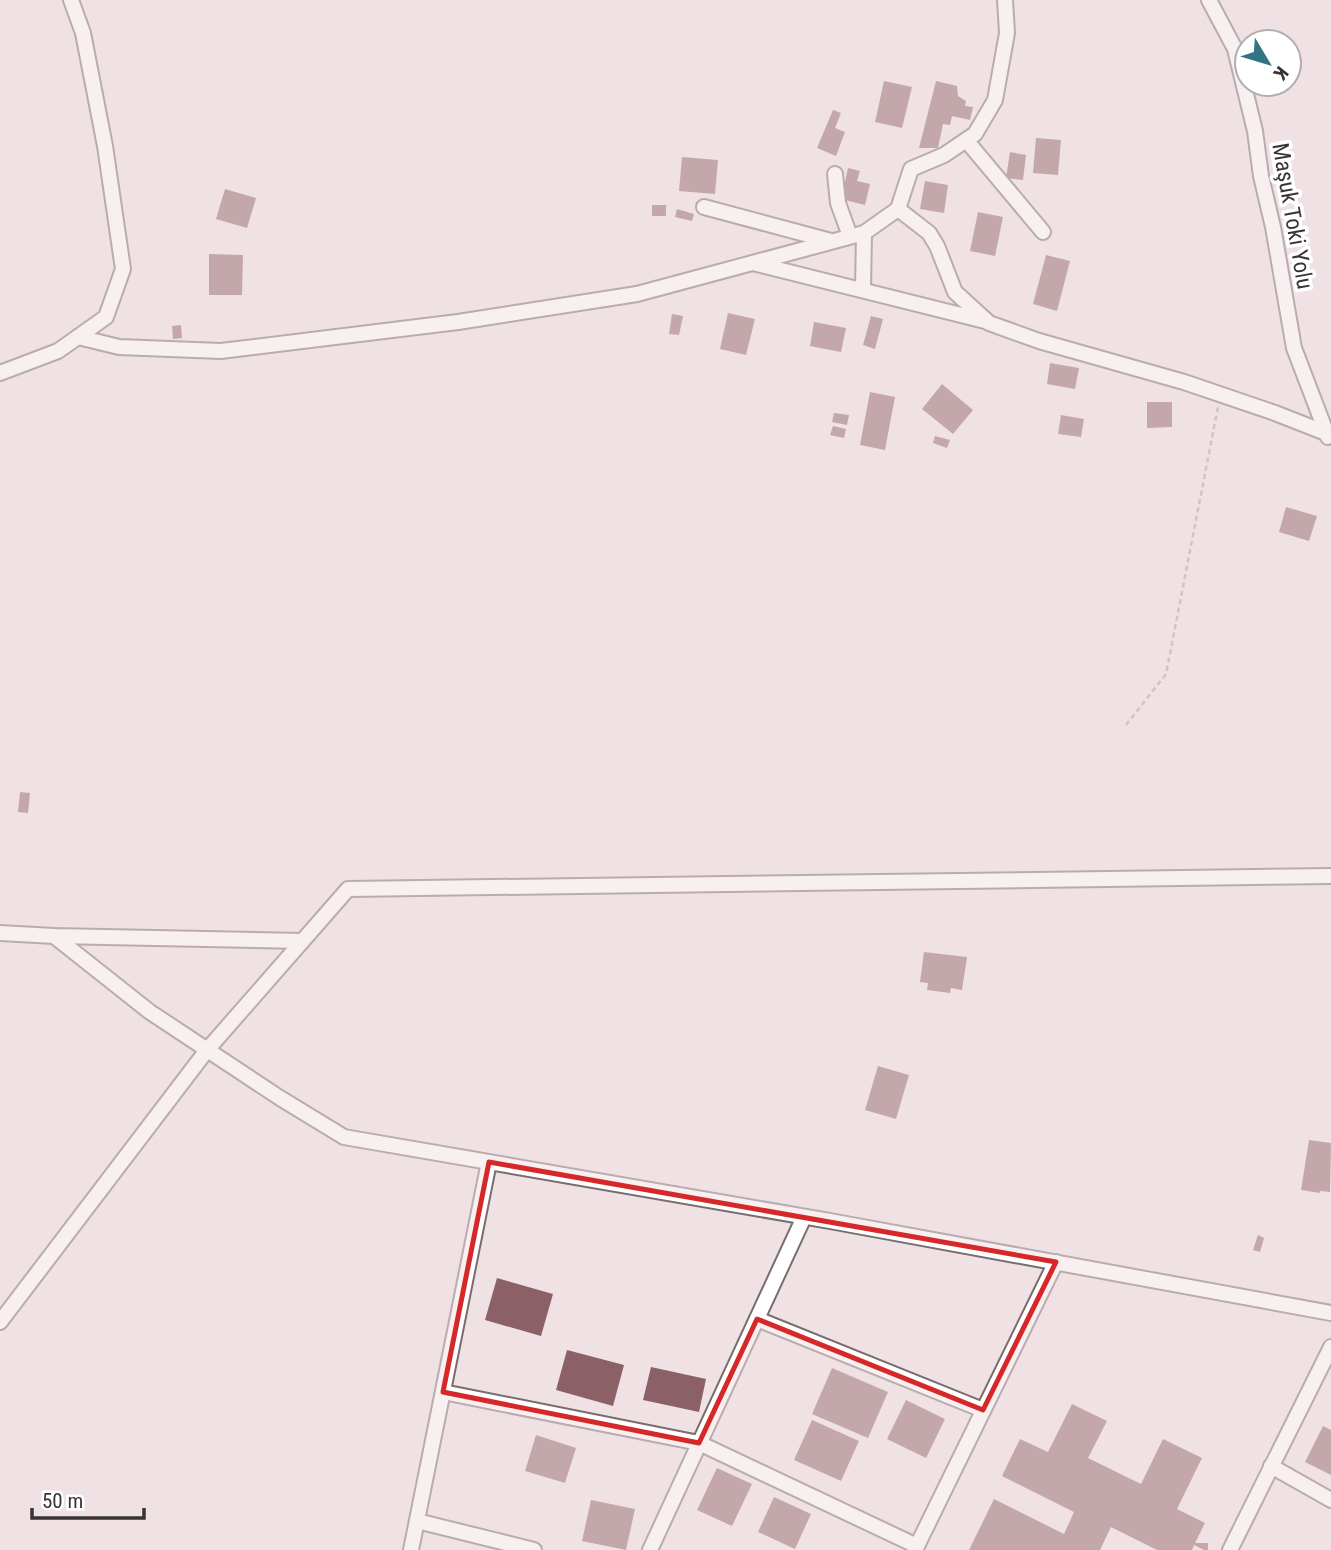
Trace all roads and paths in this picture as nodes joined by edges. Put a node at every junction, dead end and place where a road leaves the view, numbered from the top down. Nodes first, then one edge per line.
1 (71, 0) edge
2 (1005, 0) edge
3 (1209, 0) edge
4 (966, 140) junction
5 (835, 174) dead end
6 (704, 207) dead end
7 (898, 209) junction
8 (1043, 232) dead end
9 (857, 234) junction
10 (831, 242) junction
11 (752, 262) junction
12 (863, 290) junction
13 (989, 323) junction
14 (78, 337) junction
15 (0, 373) edge
16 (1220, 394) junction
17 (1329, 438) edge
18 (1126, 725) dead end
19 (1331, 876) edge
20 (0, 933) edge
21 (54, 936) junction
22 (302, 941) junction
23 (207, 1050) junction
24 (489, 1162) junction
25 (804, 1217) junction
26 (1056, 1262) junction
27 (1331, 1313) edge
28 (757, 1319) junction
29 (0, 1322) edge
30 (1331, 1347) edge
31 (443, 1392) junction
32 (983, 1410) junction
33 (699, 1443) junction
34 (1271, 1466) junction
35 (1331, 1500) edge
36 (417, 1521) junction
37 (916, 1548) edge
38 (411, 1550) edge
39 (534, 1550) edge
40 (650, 1550) edge
41 (1230, 1550) edge

1 - 14 street
2 - 4 street
3 - 17 street, Maşuk Toki Yolu
4 - 7 street
4 - 8 street
5 - 9 street
6 - 10 street
7 - 9 street
7 - 13 street
9 - 10 street
9 - 12 street
10 - 11 street
11 - 12 street
11 - 14 street
12 - 13 street
13 - 16 street
14 - 15 street
16 - 17 street
16 - 18 path
19 - 22 street
20 - 21 street
21 - 22 street
21 - 23 street
22 - 23 street
23 - 24 street
23 - 29 street
24 - 25 street
24 - 31 street
25 - 26 street
25 - 28 street
26 - 27 street
26 - 32 street
28 - 32 street
28 - 33 street
30 - 34 street
31 - 33 street
31 - 36 street
32 - 37 street
33 - 37 street
33 - 40 street
34 - 35 street
34 - 41 street
36 - 38 street
36 - 39 street

